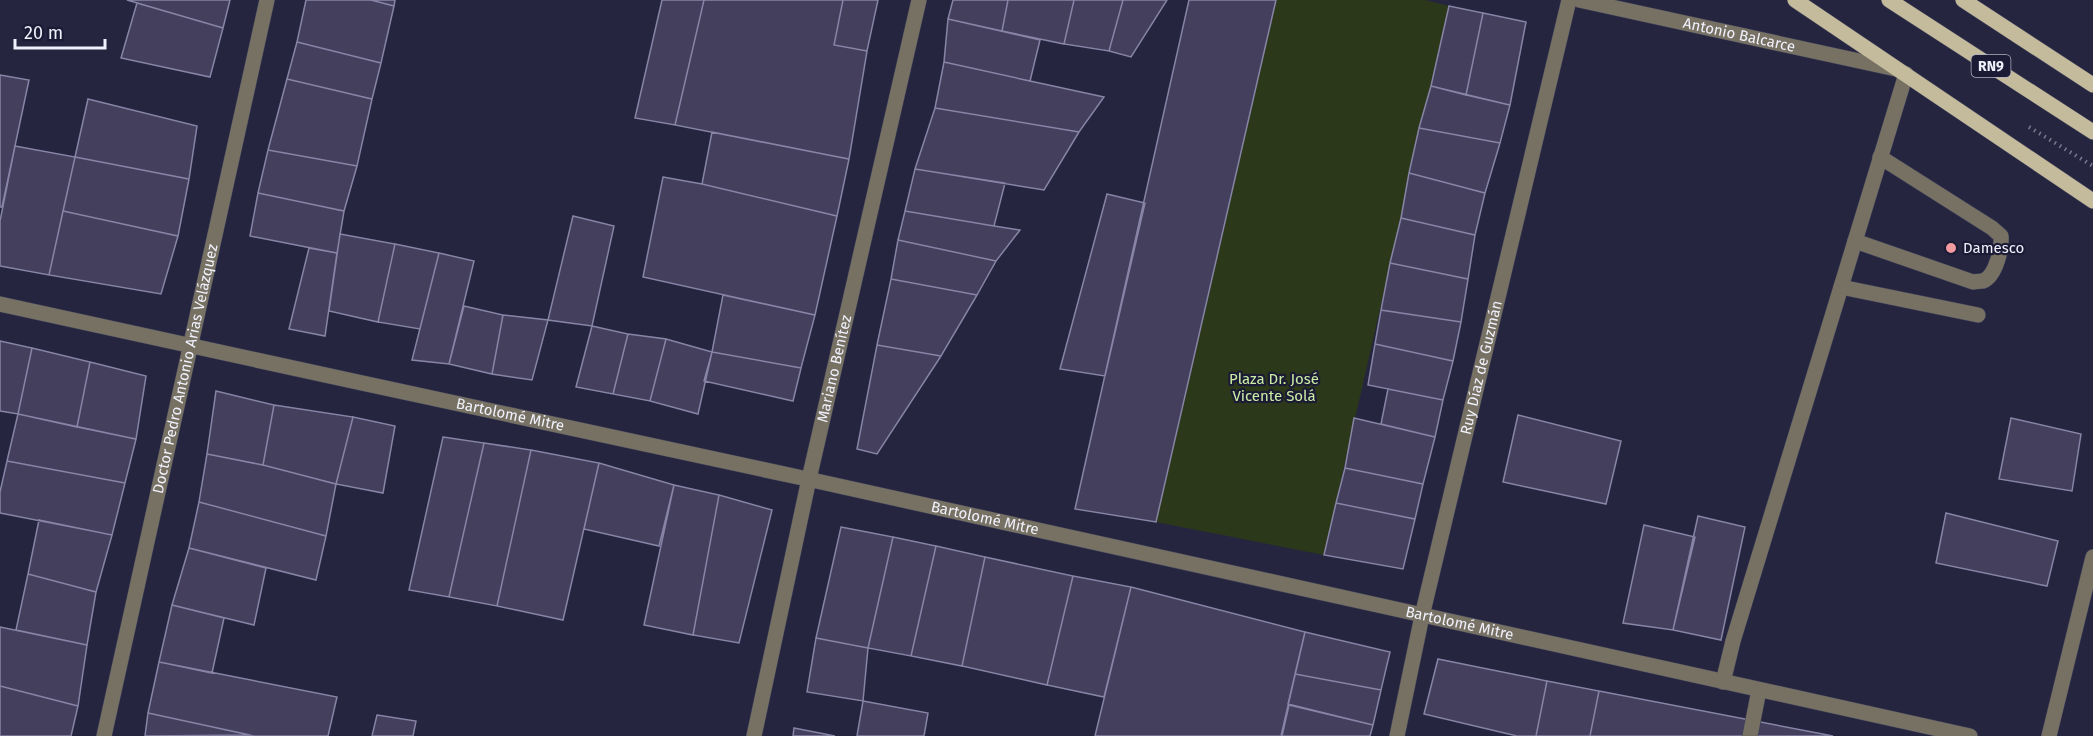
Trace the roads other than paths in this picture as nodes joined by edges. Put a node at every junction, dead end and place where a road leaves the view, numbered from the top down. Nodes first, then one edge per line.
1 (267, 0) edge
2 (919, 0) edge
3 (1569, 0) edge
4 (1579, 0) edge
5 (1795, 0) edge
6 (1889, 0) edge
7 (1963, 0) edge
8 (1903, 72) junction
9 (2093, 85) edge
10 (2093, 132) edge
11 (1880, 157) junction
12 (2093, 201) edge
13 (1855, 241) junction
14 (1841, 287) junction
15 (0, 304) edge
16 (1978, 315) dead end
17 (189, 347) junction
18 (809, 479) junction
19 (2093, 557) edge
20 (1422, 616) junction
21 (1723, 682) junction
22 (1759, 690) junction
23 (104, 736) edge
24 (754, 736) edge
25 (1397, 736) edge
26 (1750, 736) edge
27 (1970, 736) edge
28 (2049, 736) edge

1 - 17 street, Doctor Pedro Antonio Arias Velázquez
2 - 18 street, Mariano Benítez
3 - 20 street, Ruy Díaz de Guzmán
4 - 8 street, Antonio Balcarce
5 - 8 main road
6 - 10 main road, RN9
7 - 9 main road, RN9
8 - 11 street
8 - 12 main road
11 - 13 street
11 - 13 street
13 - 14 street
14 - 16 street
14 - 21 street
15 - 17 street, Bartolomé Mitre
17 - 18 street, Bartolomé Mitre
17 - 23 street, Doctor Pedro Antonio Arias Velázquez
18 - 20 street, Bartolomé Mitre
18 - 24 street, Mariano Benítez
19 - 28 street
20 - 21 street, Bartolomé Mitre
20 - 25 street, Ruy Díaz de Guzmán
21 - 22 street, Bartolomé Mitre
22 - 26 street
22 - 27 street, Bartolomé Mitre

